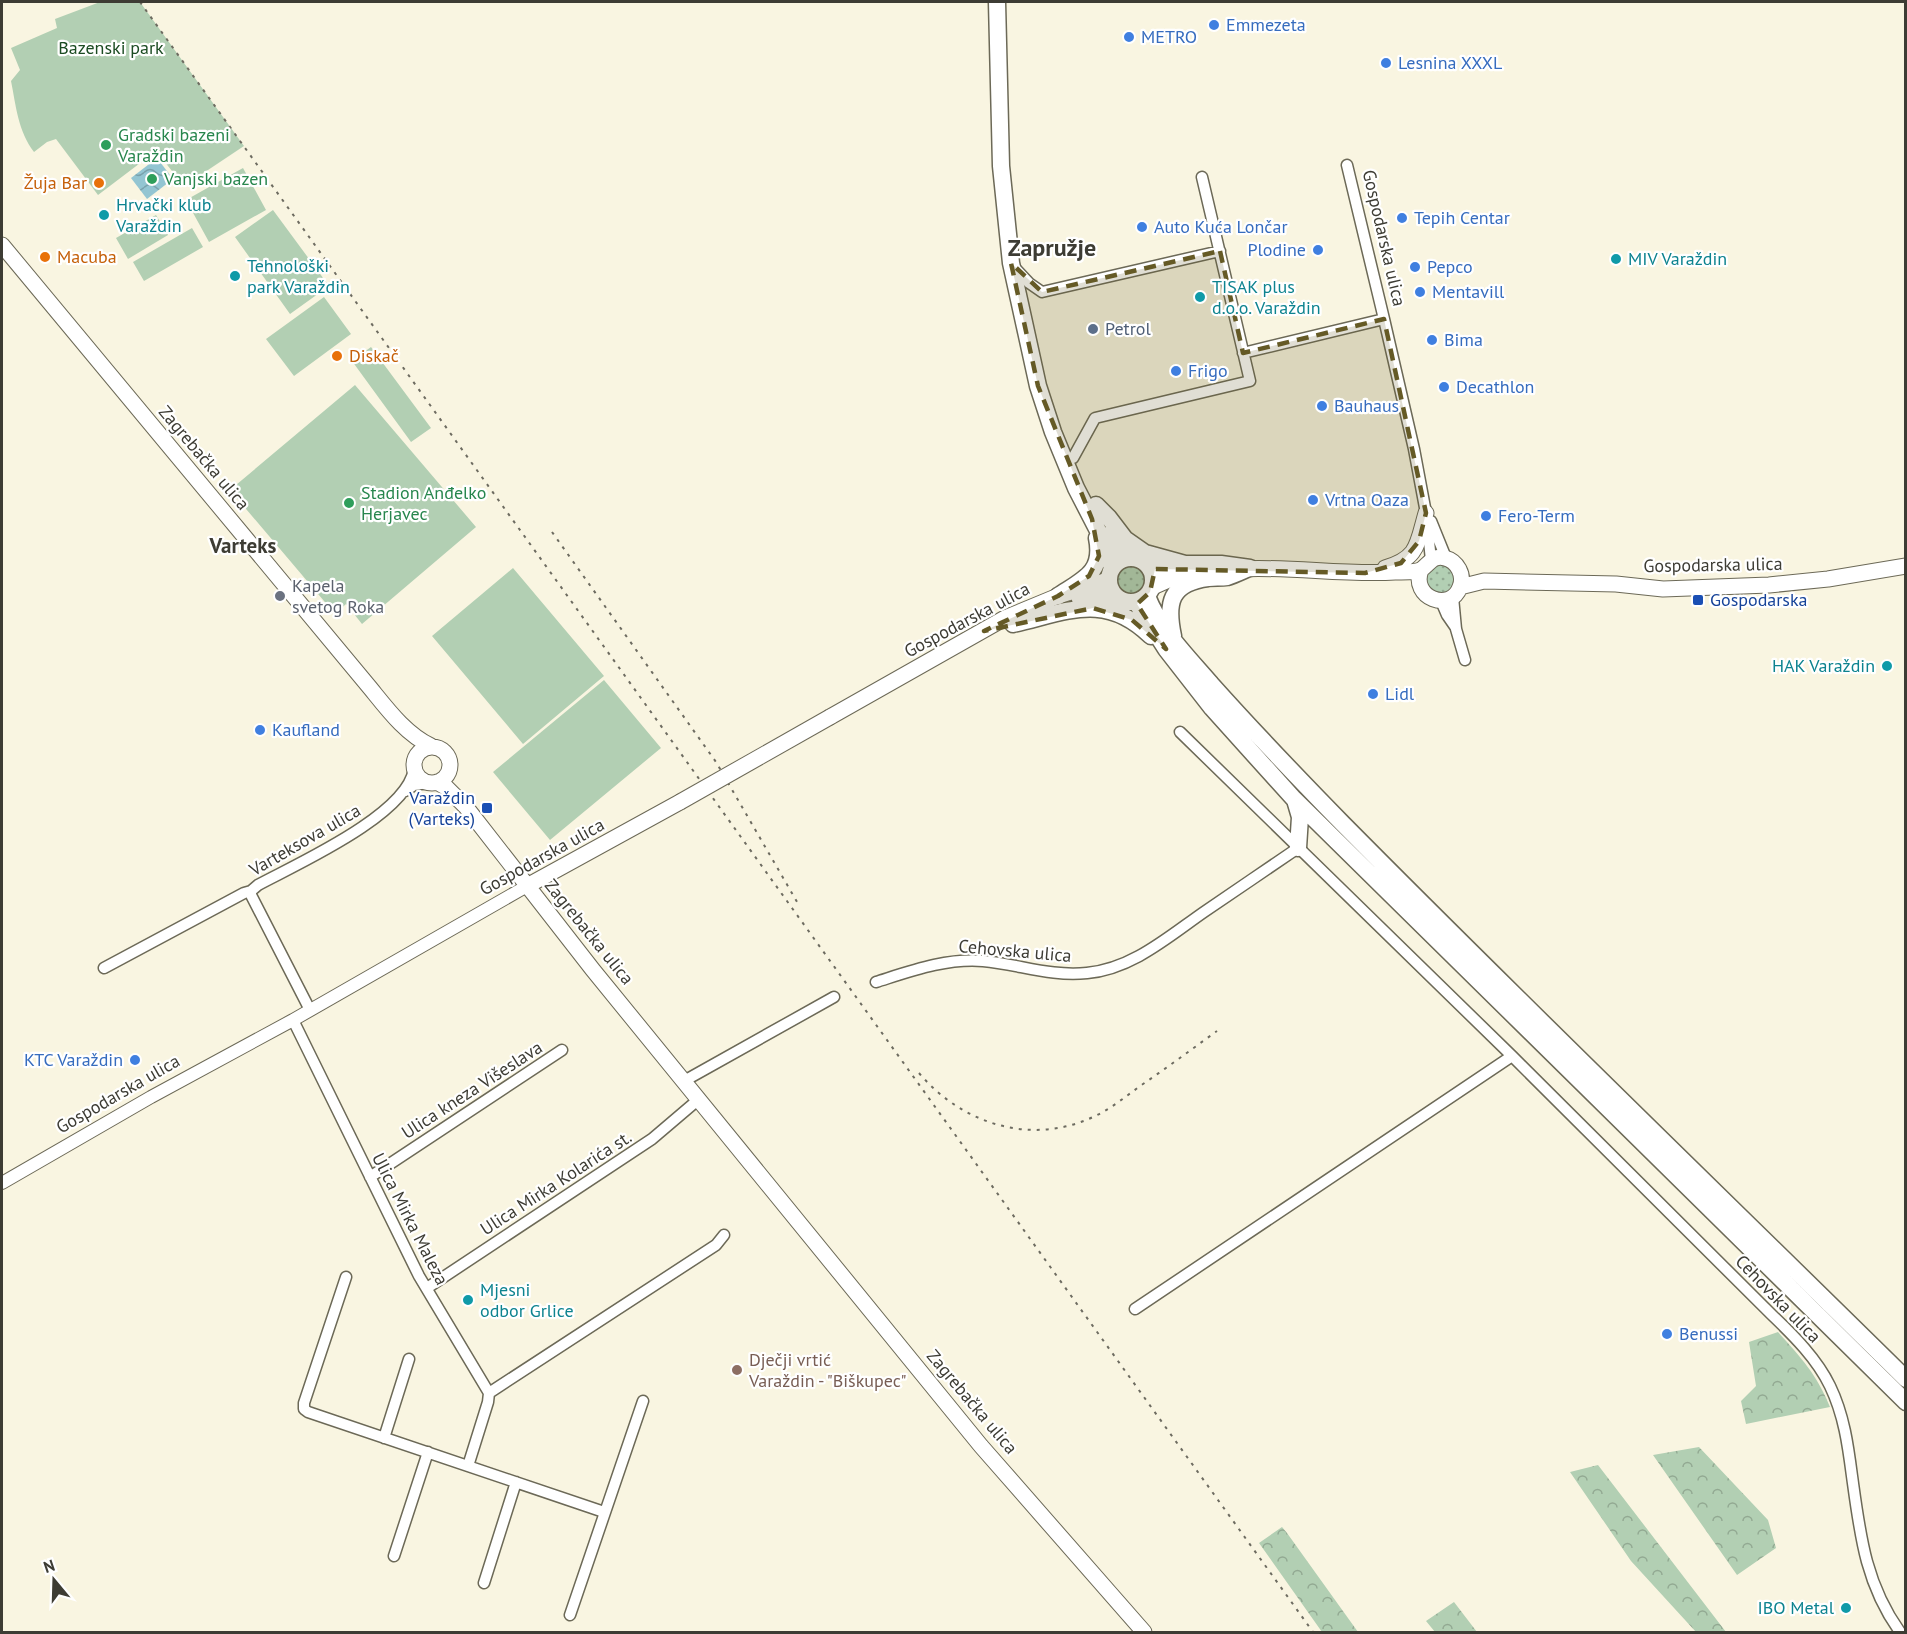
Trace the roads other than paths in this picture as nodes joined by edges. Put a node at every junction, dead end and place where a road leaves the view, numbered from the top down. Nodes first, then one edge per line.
1 (998, 2) edge
2 (1347, 165) dead end
3 (1202, 177) dead end
4 (2, 246) edge
5 (1220, 251) junction
6 (1011, 263) junction
7 (1384, 319) junction
8 (1243, 353) junction
9 (1034, 367) junction
10 (1073, 458) junction
11 (1094, 512) junction
12 (1426, 513) junction
13 (1126, 558) junction
14 (1149, 566) junction
15 (1905, 566) edge
16 (1250, 568) junction
17 (1429, 568) junction
18 (1222, 570) junction
19 (1365, 573) junction
20 (1110, 574) junction
21 (1454, 589) junction
22 (1145, 595) junction
23 (1059, 596) junction
24 (1117, 598) junction
25 (1012, 624) junction
26 (984, 631) junction
27 (1170, 644) junction
28 (1465, 660) dead end
29 (400, 723) junction
30 (1180, 732) dead end
31 (431, 746) junction
32 (414, 763) junction
33 (450, 767) junction
34 (432, 782) junction
35 (402, 792) junction
36 (1294, 799) junction
37 (466, 807) junction
38 (1298, 848) junction
39 (527, 886) junction
40 (251, 891) junction
41 (104, 968) dead end
42 (876, 982) dead end
43 (834, 997) dead end
44 (310, 1010) junction
45 (293, 1020) junction
46 (562, 1050) dead end
47 (1512, 1056) junction
48 (684, 1081) junction
49 (699, 1099) junction
50 (370, 1177) junction
51 (2, 1183) edge
52 (724, 1235) dead end
53 (346, 1277) dead end
54 (427, 1288) junction
55 (1135, 1309) dead end
56 (409, 1359) dead end
57 (1905, 1379) edge
58 (489, 1393) junction
59 (643, 1401) dead end
60 (1905, 1402) edge
61 (384, 1438) junction
62 (428, 1452) junction
63 (468, 1466) junction
64 (516, 1482) junction
65 (604, 1512) junction
66 (394, 1556) dead end
67 (484, 1583) dead end
68 (570, 1615) dead end
69 (1144, 1632) edge
70 (1900, 1632) edge

1 - 6 main road
2 - 7 street, Gospodarska ulica
3 - 5 street
4 - 29 main road, Zagrebačka ulica
5 - 6 street
5 - 8 street
6 - 9 main road
7 - 8 street, Gospodarska ulica
7 - 12 street, Gospodarska ulica
8 - 10 street
9 - 10 main road
9 - 11 main road
10 - 11 main road
11 - 13 main road
11 - 16 main road
11 - 20 main road
11 - 23 main road
12 - 17 street, Gospodarska ulica
12 - 19 main road
13 - 14 main road
13 - 20 main road
14 - 18 main road
14 - 22 main road
15 - 21 main road, Gospodarska ulica
16 - 18 main road
16 - 19 main road
16 - 27 main road
17 - 19 main road
17 - 21 main road, Gospodarska ulica
17 - 21 main road, Gospodarska ulica
18 - 22 main road
20 - 23 main road, Gospodarska ulica
20 - 24 main road
21 - 28 street, Gospodarska ulica
22 - 24 main road
22 - 27 main road
23 - 26 main road, Gospodarska ulica
24 - 25 main road, Gospodarska ulica
25 - 26 main road
25 - 27 main road
26 - 39 main road, Gospodarska ulica, bridge
27 - 36 main road
27 - 57 main road
29 - 31 main road, Zagrebačka ulica
29 - 32 main road, Zagrebačka ulica
30 - 38 street, Cehovska ulica
31 - 32 main road
31 - 33 main road, Zagrebačka ulica
32 - 34 main road, Zagrebačka ulica
32 - 35 street, Varteksova ulica
33 - 34 main road
33 - 37 main road, Zagrebačka ulica
34 - 35 street, Varteksova ulica
34 - 37 main road, Zagrebačka ulica
35 - 40 street, Varteksova ulica
36 - 38 main road
36 - 60 main road
37 - 39 main road, Zagrebačka ulica
38 - 42 street, Cehovska ulica
38 - 47 street, Cehovska ulica
39 - 44 street, Gospodarska ulica
39 - 48 main road, Zagrebačka ulica
40 - 41 street, Varteksova ulica
40 - 44 street, Varteksova ulica
43 - 48 street
44 - 45 street, Gospodarska ulica
45 - 50 street, Ulica Mirka Maleza
45 - 51 street, Gospodarska ulica
46 - 50 street, Ulica kneza Višeslava
47 - 55 street
47 - 70 street, Cehovska ulica
48 - 49 main road, Zagrebačka ulica
49 - 54 street, Ulica Mirka Kolarića st.
49 - 69 main road, Zagrebačka ulica
50 - 54 street, Ulica Mirka Maleza
52 - 58 street
53 - 61 street
54 - 58 street, Ulica Mirka Maleza
56 - 61 street
58 - 63 street
59 - 65 street
61 - 62 street
62 - 63 street
62 - 66 street
63 - 64 street
64 - 65 street
64 - 67 street
65 - 68 street

